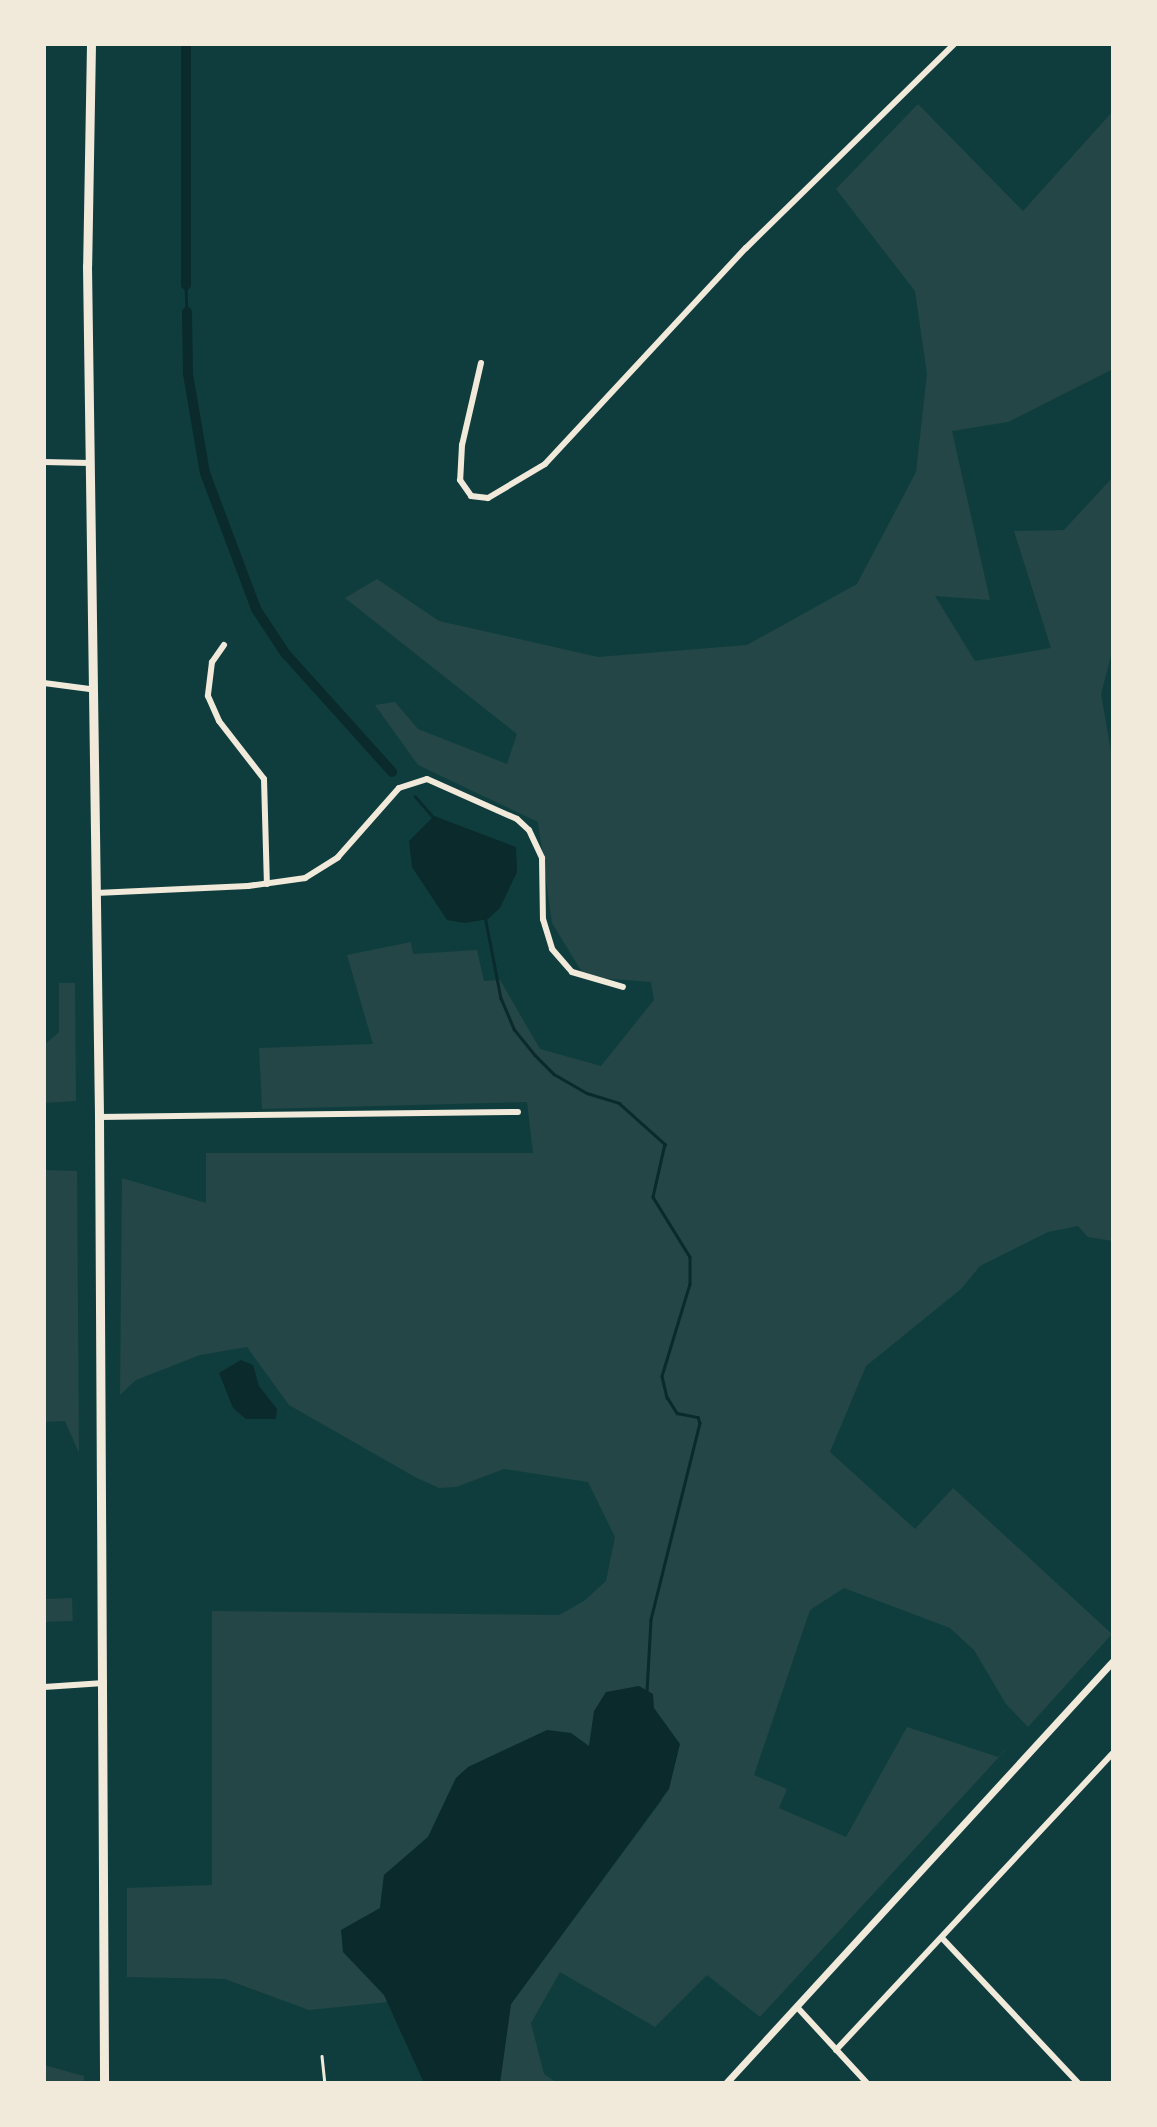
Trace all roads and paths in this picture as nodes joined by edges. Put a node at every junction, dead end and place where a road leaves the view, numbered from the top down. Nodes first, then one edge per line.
1 (91, 44) edge
2 (954, 44) edge
3 (481, 363) dead end
4 (44, 462) edge
5 (89, 463) junction
6 (224, 645) dead end
7 (44, 683) edge
8 (90, 689) junction
9 (267, 884) junction
10 (96, 893) junction
11 (623, 987) dead end
12 (518, 1112) dead end
13 (99, 1117) junction
14 (1113, 1661) edge
15 (1107, 1669) junction
16 (1113, 1675) edge
17 (104, 1683) junction
18 (44, 1687) edge
19 (1113, 1753) edge
20 (942, 1938) junction
21 (796, 2007) junction
22 (836, 2050) junction
23 (322, 2056) dead end
24 (104, 2083) edge
25 (325, 2083) edge
26 (726, 2083) edge
27 (867, 2083) edge
28 (1078, 2083) edge

1 - 5 main road
2 - 3 street
4 - 5 street
5 - 8 main road
6 - 9 street
7 - 8 street
8 - 10 main road
9 - 10 street
9 - 11 street
10 - 13 main road
12 - 13 street
13 - 17 main road
14 - 15 street
15 - 16 lane
15 - 21 street
17 - 18 street
17 - 24 main road
19 - 20 street
20 - 22 street
20 - 28 street
21 - 22 street
21 - 26 street
22 - 27 street
23 - 25 lane

